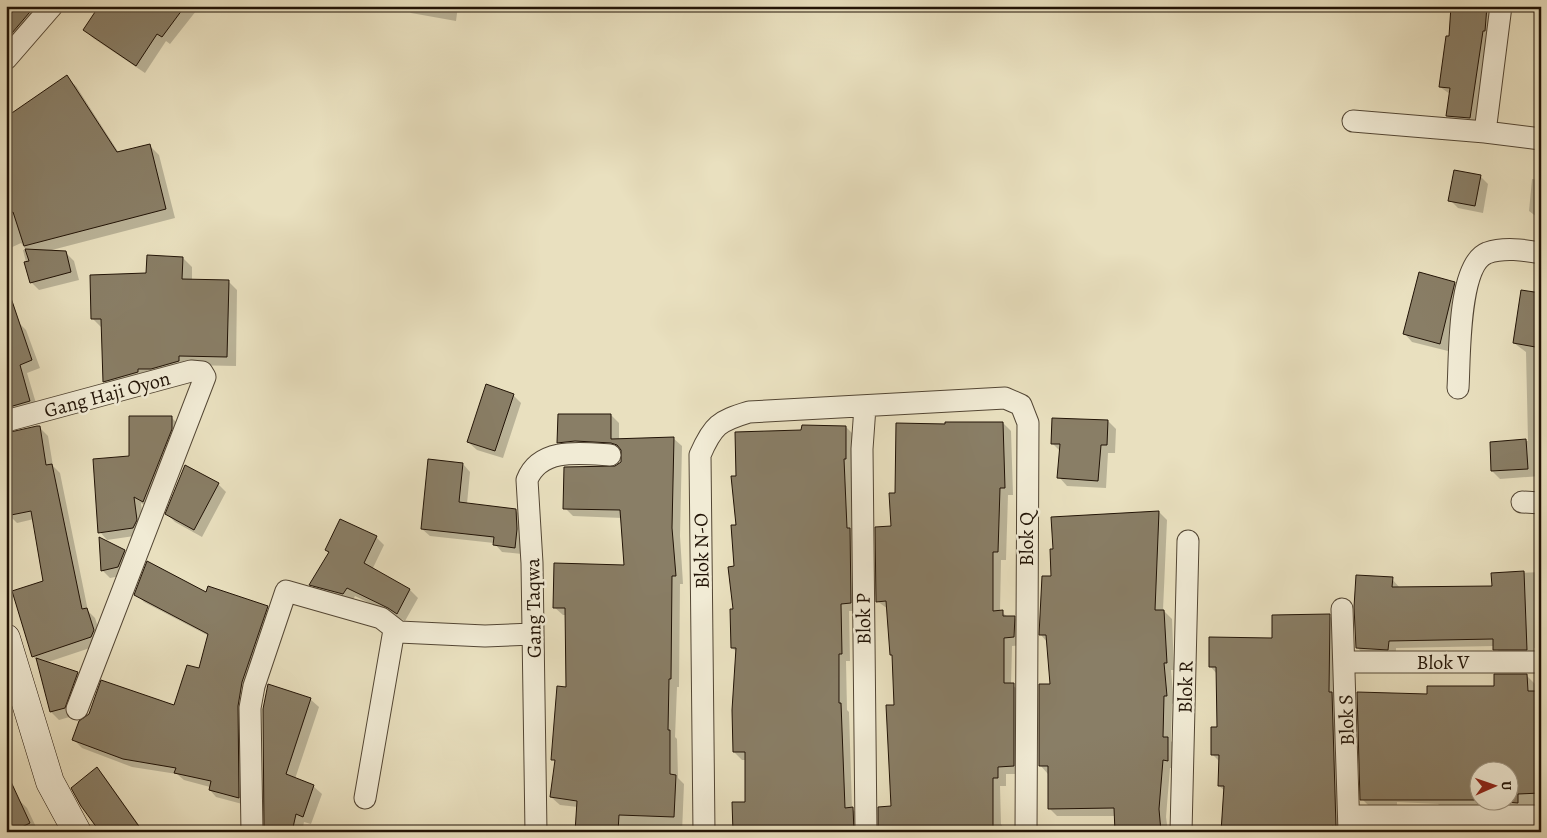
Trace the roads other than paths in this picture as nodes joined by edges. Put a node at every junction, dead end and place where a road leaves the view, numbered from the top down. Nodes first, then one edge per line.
1 (52, 6) edge
2 (1501, 6) edge
3 (6, 59) edge
4 (1354, 122) dead end
5 (1484, 132) junction
6 (1541, 139) edge
7 (1541, 252) edge
8 (1458, 388) dead end
9 (865, 407) junction
10 (6, 421) edge
11 (610, 455) dead end
12 (1188, 541) dead end
13 (1342, 609) dead end
14 (394, 630) junction
15 (533, 634) junction
16 (6, 638) edge
17 (1345, 662) junction
18 (1541, 662) edge
19 (77, 708) dead end
20 (365, 798) dead end
21 (1541, 816) edge
22 (1349, 824) edge
23 (77, 832) edge
24 (252, 832) edge
25 (536, 832) edge
26 (704, 832) edge
27 (866, 832) edge
28 (1026, 832) edge
29 (1182, 832) edge

1 - 3 street
2 - 5 street
4 - 5 street
5 - 6 street
7 - 8 street
9 - 26 street, Blok N-O
9 - 27 street, Blok P
9 - 28 street, Blok Q
10 - 19 street, Gang Haji Oyon
11 - 15 street, Gang Taqwa
12 - 29 street, Blok R
13 - 17 street, Blok S
14 - 15 street
14 - 20 street
14 - 24 street
15 - 25 street, Gang Taqwa
16 - 23 street
17 - 18 street, Blok V
17 - 22 street, Blok S
21 - 22 street

